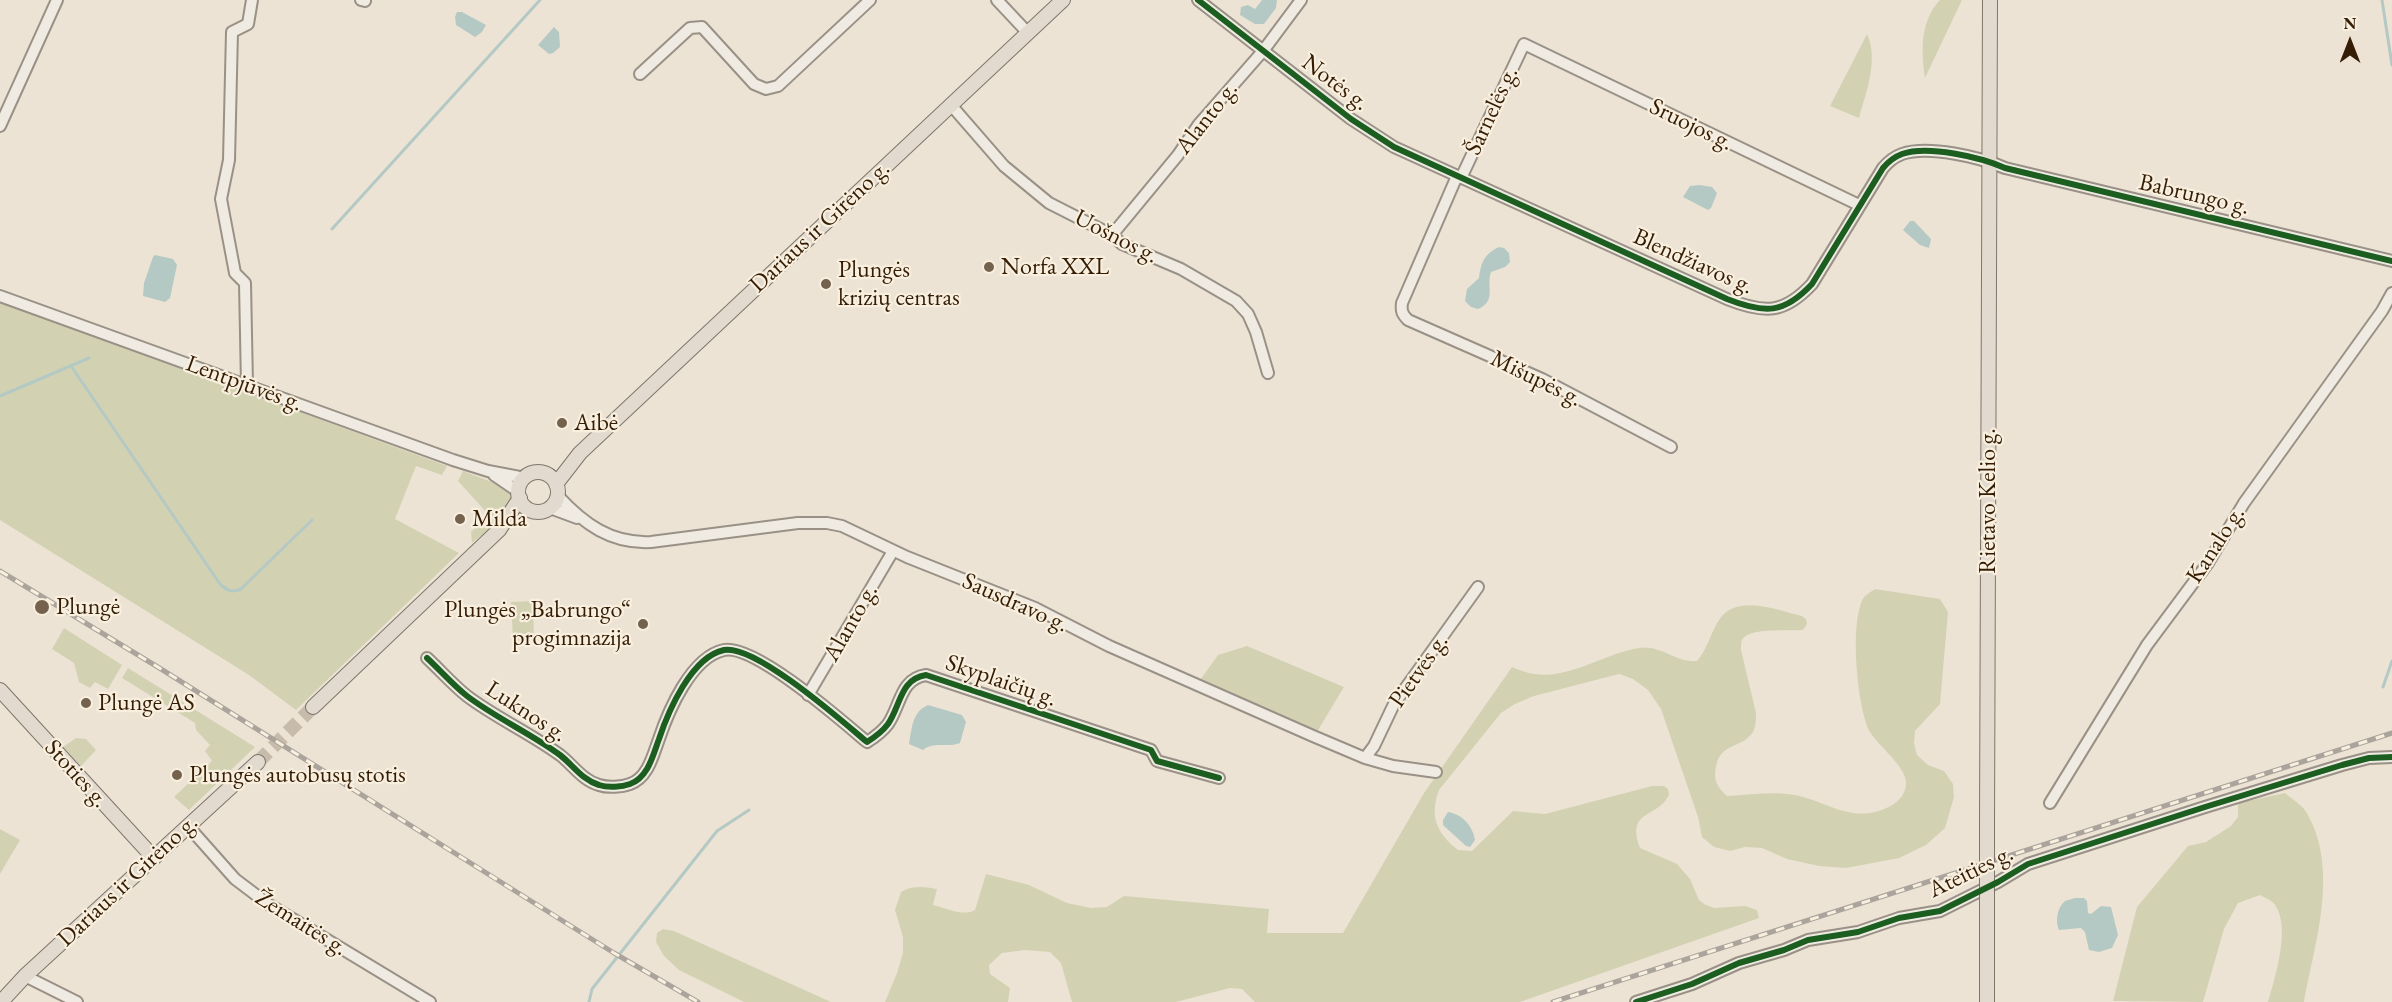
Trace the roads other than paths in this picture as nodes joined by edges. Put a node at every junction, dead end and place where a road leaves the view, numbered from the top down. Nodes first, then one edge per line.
1 (57, 0) edge
2 (252, 0) edge
3 (870, 0) edge
4 (997, 0) edge
5 (1063, 0) edge
6 (1198, 0) edge
7 (1301, 0) edge
8 (1990, 0) edge
9 (1028, 33) junction
10 (1524, 44) joint
11 (1263, 51) junction
12 (640, 74) dead end
13 (951, 105) junction
14 (0, 126) edge
15 (1989, 161) junction
16 (1459, 177) junction
17 (1858, 205) junction
18 (1112, 235) junction
19 (2392, 261) edge
20 (2392, 293) edge
21 (0, 296) edge
22 (1401, 312) joint
23 (1268, 373) dead end
24 (247, 385) junction
25 (1671, 447) dead end
26 (488, 471) junction
27 (525, 478) junction
28 (553, 491) junction
29 (519, 495) junction
30 (530, 510) junction
31 (499, 530) junction
32 (893, 551) junction
33 (1478, 586) dead end
34 (427, 658) dead end
35 (0, 690) edge
36 (808, 695) junction
37 (313, 707) tunnel mouth
38 (2392, 757) edge
39 (1365, 758) junction
40 (258, 762) tunnel mouth
41 (1436, 772) dead end
42 (644, 776) joint
43 (1219, 778) dead end
44 (2050, 803) dead end
45 (188, 826) junction
46 (153, 857) junction
47 (25, 976) junction
48 (1, 1002) edge
49 (77, 1002) edge
50 (430, 1002) edge
51 (1636, 1002) edge
52 (1987, 1002) edge

1 - 14 street
2 - 24 street
3 - 12 street
4 - 9 street
5 - 9 main road, Dariaus ir Girėno g.
6 - 11 street, Notės g.
7 - 11 street, Alanto g.
8 - 15 main road, Rietavo Kelio g.
9 - 13 main road, Dariaus ir Girėno g.
10 - 16 street, Šarnelės g.
10 - 17 street, Sruojos g.
11 - 16 street, Notės g.
11 - 18 street, Alanto g.
13 - 18 street, Uošnos g.
13 - 28 main road, Dariaus ir Girėno g.
15 - 17 street, Blendžiavos g.
15 - 19 street, Babrungo g.
15 - 52 main road, Rietavo Kelio g., bridge
16 - 17 street, Blendžiavos g.
16 - 22 street, Šarnelės g.
18 - 23 street, Uošnos g.
20 - 44 street, Kanalo g.
21 - 24 street, Lentpjūvės g.
22 - 25 street, Mišupės g.
24 - 26 street, Lentpjūvės g.
26 - 27 street, Lentpjūvės g.
26 - 29 street, Lentpjūvės g.
27 - 28 main road, Dariaus ir Girėno g.
27 - 29 main road, Dariaus ir Girėno g.
28 - 30 main road, Dariaus ir Girėno g.
28 - 32 street, Sausdravo g.
29 - 30 main road
29 - 31 main road, Dariaus ir Girėno g.
30 - 31 main road, Dariaus ir Girėno g.
31 - 37 main road, Dariaus ir Girėno g.
32 - 36 street, Alanto g.
32 - 39 street, Sausdravo g.
33 - 39 street, Pietvės g.
34 - 42 street, Luknos g.
35 - 46 main road, Stoties g.
36 - 42 street, Skyplaičių g.
36 - 43 street, Skyplaičių g.
38 - 51 street, Ateities g.
39 - 41 street, Sausdravo g.
40 - 45 main road, Dariaus ir Girėno g.
45 - 46 main road, Dariaus ir Girėno g.
45 - 50 street, Žemaitės g.
46 - 47 main road, Dariaus ir Girėno g.
47 - 48 main road, Dariaus ir Girėno g.
47 - 49 street

